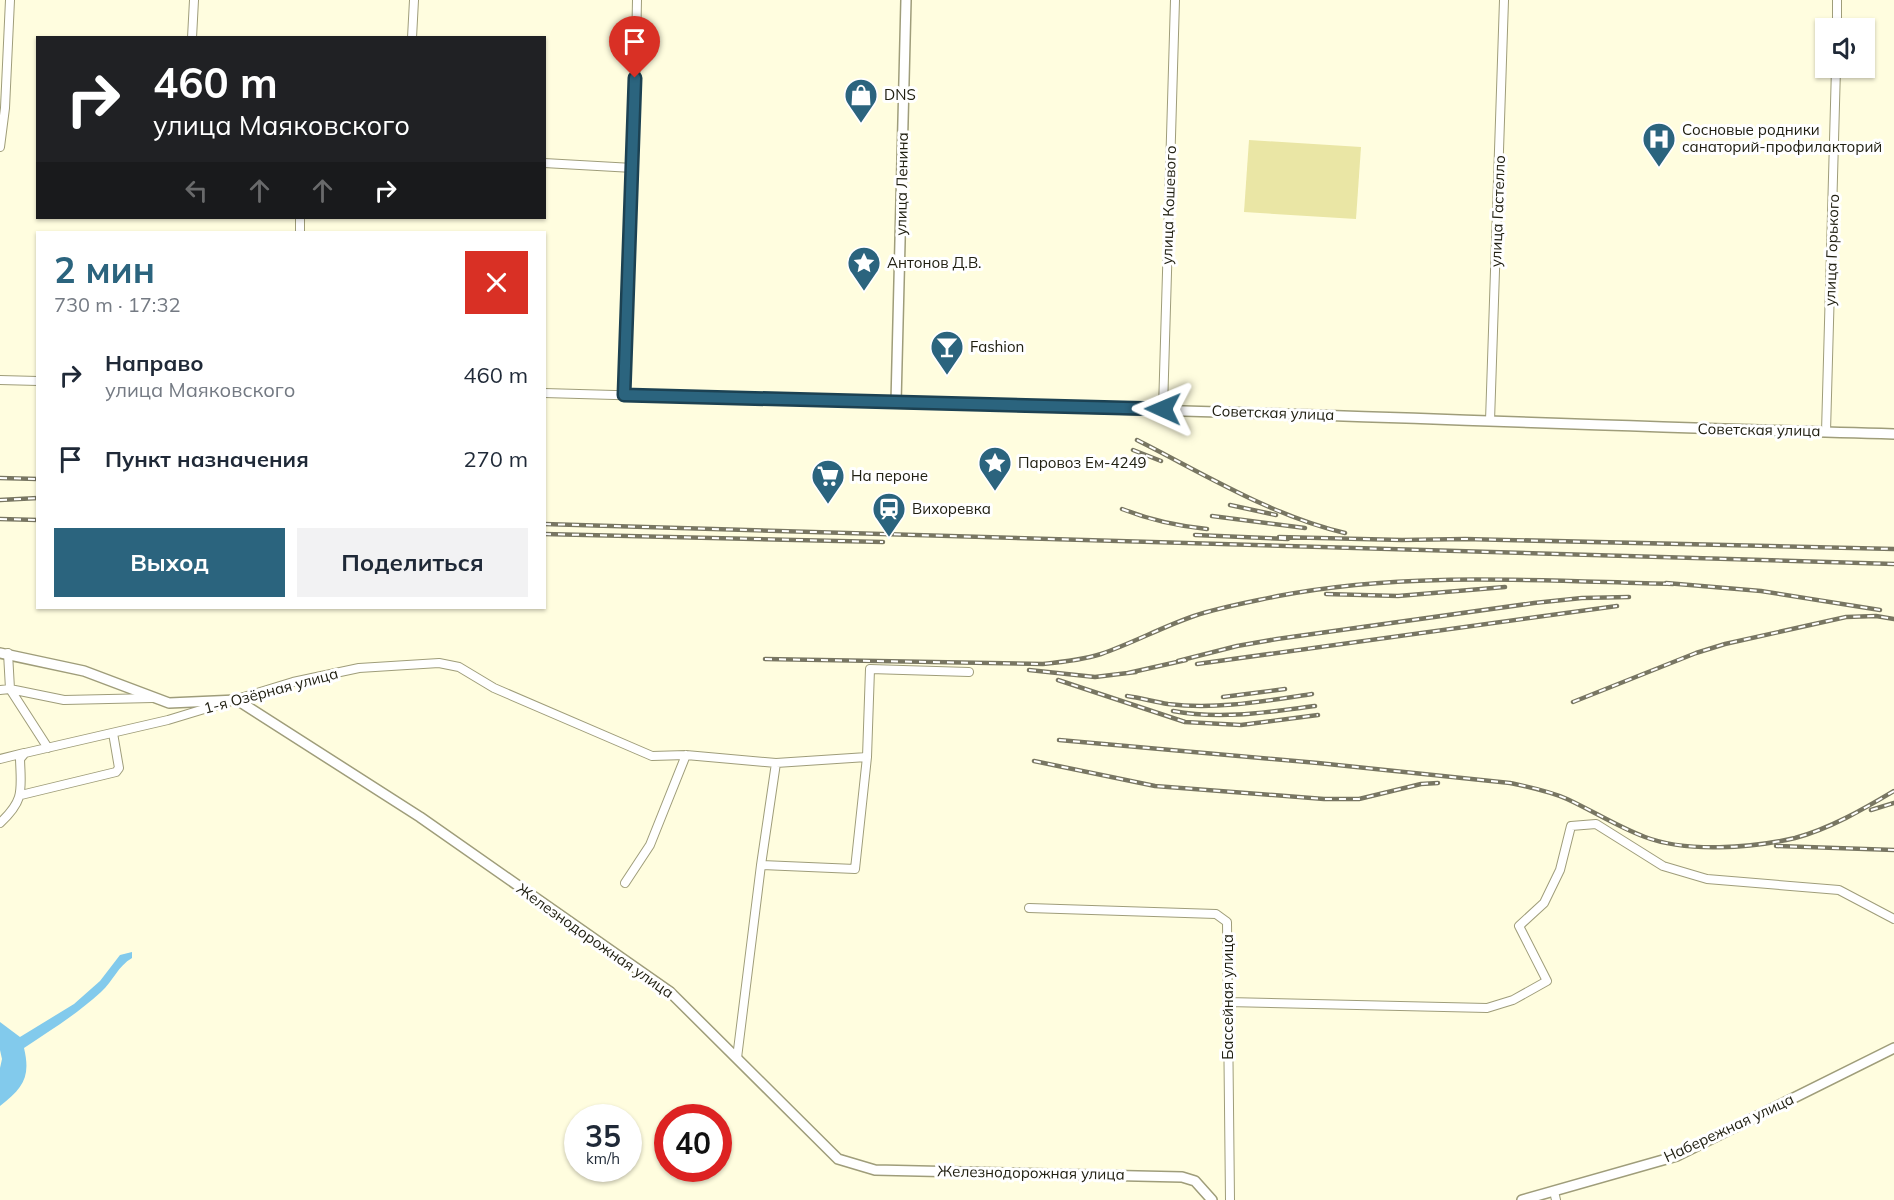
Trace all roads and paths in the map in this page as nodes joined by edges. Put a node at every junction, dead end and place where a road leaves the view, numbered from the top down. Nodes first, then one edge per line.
1 (10, 0) edge
2 (194, 0) edge
3 (414, 0) edge
4 (637, 0) edge
5 (906, 0) edge
6 (1175, 0) edge
7 (1504, 0) edge
8 (1837, 0) edge
9 (1837, 18) edge
10 (192, 36) edge
11 (412, 36) edge
12 (4, 62) edge
13 (1836, 78) edge
14 (0, 147) edge
15 (546, 163) edge
16 (633, 168) junction
17 (0, 380) edge
18 (36, 381) edge
19 (546, 393) edge
20 (624, 395) junction
21 (896, 403) junction
22 (1163, 409) junction
23 (1490, 421) junction
24 (1826, 432) junction
25 (1894, 434) edge
26 (4, 653) edge
27 (969, 672) dead end
28 (10, 689) junction
29 (0, 690) edge
30 (154, 698) junction
31 (237, 700) junction
32 (113, 733) junction
33 (48, 748) junction
34 (25, 753) junction
35 (686, 755) junction
36 (867, 757) junction
37 (0, 759) edge
38 (776, 763) junction
39 (21, 795) junction
40 (0, 822) edge
41 (761, 865) junction
42 (625, 883) dead end
43 (1029, 908) dead end
44 (1894, 920) edge
45 (1227, 1002) junction
46 (1894, 1048) edge
47 (737, 1058) junction
48 (1555, 1195) edge
49 (1212, 1200) edge
50 (1230, 1200) edge
51 (1522, 1200) edge

1 - 12 street
2 - 10 street
3 - 11 street
4 - 16 street
5 - 21 street, улица Ленина
6 - 22 street, улица Кошевого
7 - 23 street, улица Гастелло
8 - 9 street
12 - 14 street
13 - 24 street, улица Горького
15 - 16 street
16 - 20 street
17 - 18 street
19 - 20 street, Советская улица
20 - 21 street, Советская улица
21 - 22 street, Советская улица
22 - 23 street, Советская улица
23 - 24 street, Советская улица
24 - 25 street, Советская улица
26 - 28 street
26 - 30 street
27 - 36 street
28 - 29 street
28 - 30 street
28 - 33 street
30 - 31 street
31 - 32 street, 1-я Озёрная улица
31 - 35 street, 1-я Озёрная улица
31 - 47 street, Железнодорожная улица
32 - 33 street, 1-я Озёрная улица
32 - 39 street
33 - 34 street, 1-я Озёрная улица
34 - 37 street, 1-я Озёрная улица
34 - 39 street
35 - 38 street, 1-я Озёрная улица
35 - 42 street
36 - 38 street, 1-я Озёрная улица
36 - 41 street
38 - 41 street
39 - 40 street
41 - 47 street
43 - 45 street, Бассейная улица
44 - 45 street
45 - 50 street, Бассейная улица
46 - 48 street, Набережная улица
47 - 49 street, Железнодорожная улица
48 - 51 street, Набережная улица

